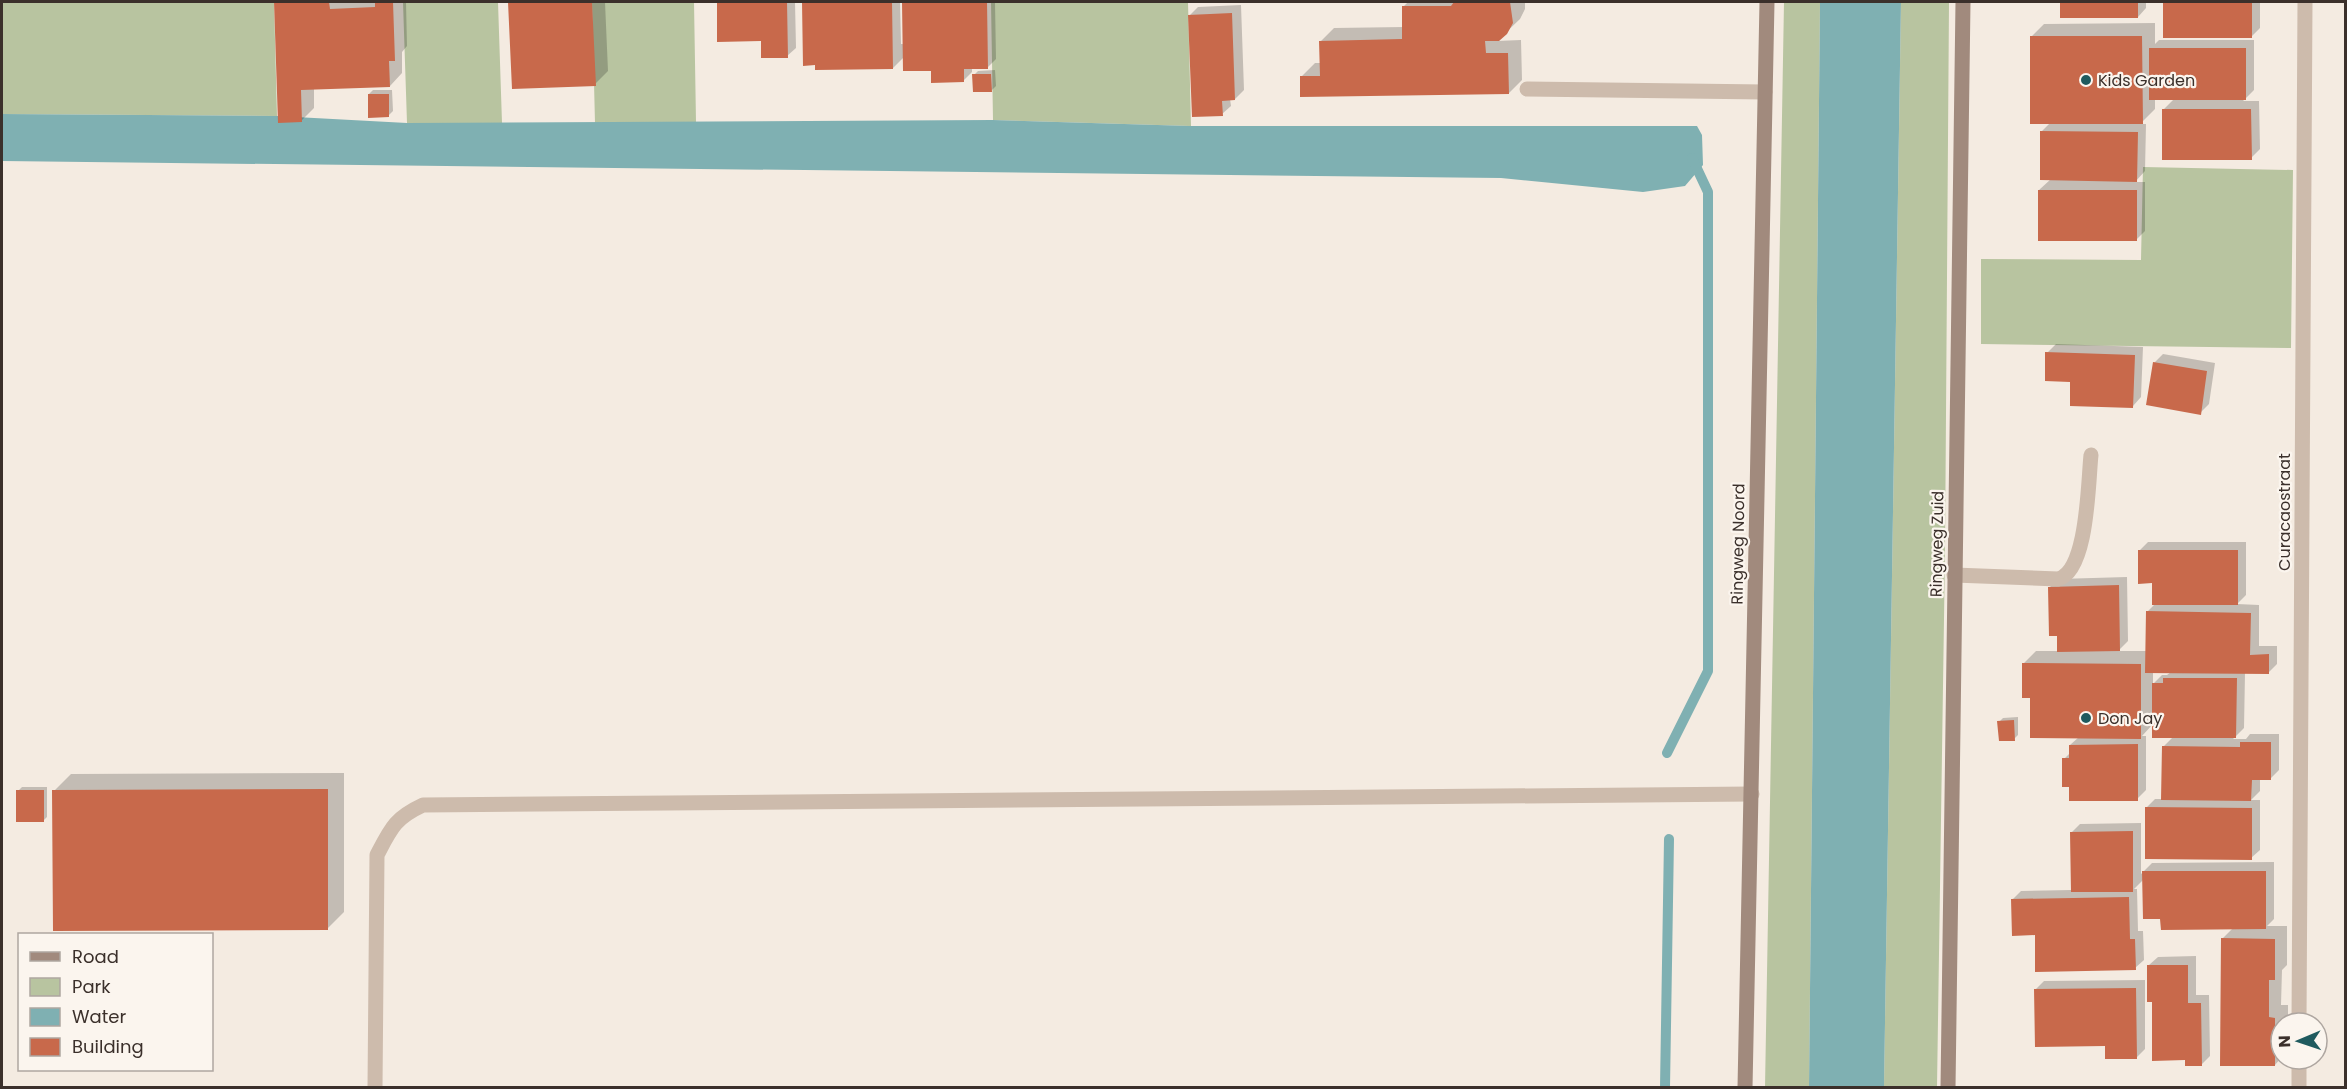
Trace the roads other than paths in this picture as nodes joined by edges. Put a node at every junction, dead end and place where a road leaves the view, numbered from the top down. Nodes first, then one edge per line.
1 (1767, 2) edge
2 (1963, 2) edge
3 (2305, 2) edge
4 (1527, 89) dead end
5 (1765, 92) junction
6 (2091, 455) dead end
7 (1954, 575) junction
8 (1752, 794) junction
9 (2299, 1011) edge
10 (2299, 1071) edge
11 (375, 1088) edge
12 (1746, 1088) edge
13 (1948, 1088) edge
14 (2299, 1088) edge

1 - 5 street, Ringweg Noord
2 - 7 street, Ringweg Zuid
3 - 9 street, Curacaostraat
4 - 5 street
5 - 8 street, Ringweg Noord
6 - 7 street
7 - 13 street, Ringweg Zuid
8 - 11 street
8 - 12 street, Ringweg Noord
10 - 14 street

